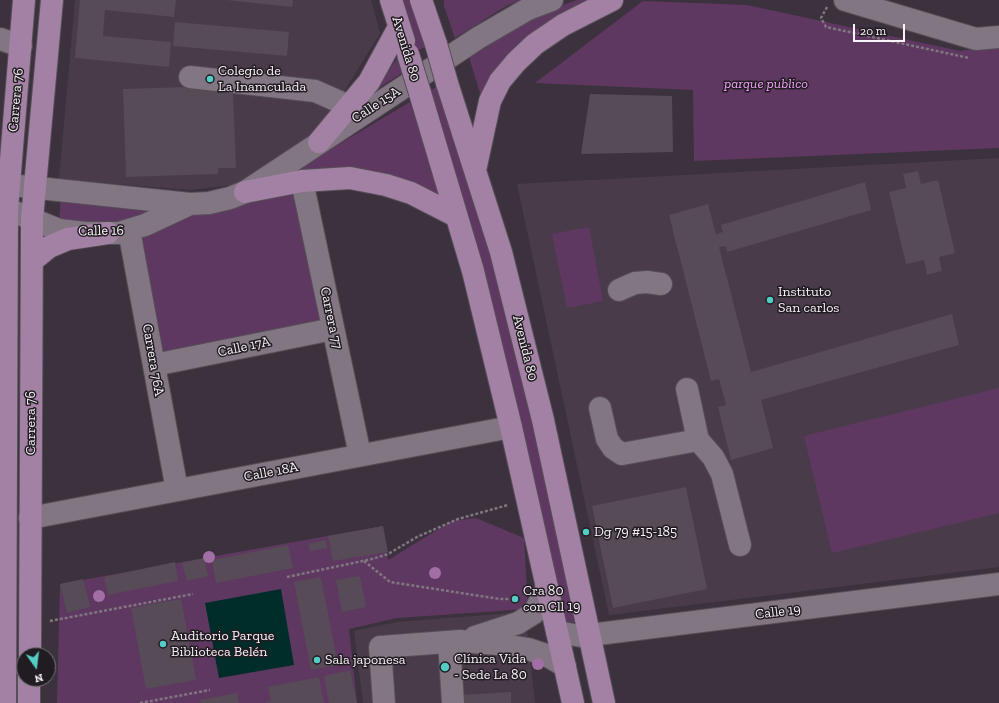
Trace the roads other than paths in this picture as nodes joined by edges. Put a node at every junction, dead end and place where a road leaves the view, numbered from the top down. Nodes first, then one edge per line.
1 (24, 0) edge
2 (52, 0) edge
3 (391, 0) edge
4 (422, 0) edge
5 (552, 0) edge
6 (612, 0) edge
7 (845, 0) edge
8 (429, 10) edge
9 (400, 26) junction
10 (999, 38) edge
11 (0, 39) edge
12 (21, 46) junction
13 (190, 77) dead end
14 (17, 84) junction
15 (0, 102) edge
16 (349, 106) junction
17 (319, 142) junction
18 (476, 169) junction
19 (302, 181) junction
20 (4, 184) edge
21 (34, 187) junction
22 (245, 192) junction
23 (190, 204) junction
24 (4, 208) edge
25 (456, 216) junction
26 (32, 219) junction
27 (129, 230) junction
28 (108, 233) junction
29 (32, 261) junction
30 (4, 266) edge
31 (661, 284) dead end
32 (619, 290) dead end
33 (333, 329) junction
34 (154, 365) junction
35 (687, 390) dead end
36 (3, 393) edge
37 (600, 408) dead end
38 (511, 427) junction
39 (698, 440) junction
40 (360, 455) junction
41 (177, 490) junction
42 (30, 518) junction
43 (3, 520) edge
44 (740, 545) dead end
45 (999, 584) edge
46 (547, 587) junction
47 (557, 632) junction
48 (590, 635) junction
49 (455, 642) junction
50 (30, 647) edge
51 (565, 666) junction
52 (2, 671) edge
53 (29, 687) edge
54 (5, 703) edge
55 (29, 703) edge
56 (384, 703) edge
57 (453, 703) edge
58 (573, 703) edge
59 (604, 703) edge

1 - 12 main road, Carrera 76
2 - 21 main road, Carrera 76
3 - 9 main road, Avenida 80
4 - 8 main road, Avenida 80
5 - 17 street, Calle 15A
6 - 18 main road
7 - 10 street
8 - 18 main road, Avenida 80, bridge
9 - 16 main road
9 - 25 main road, Avenida 80, bridge
11 - 12 street
12 - 14 main road, Carrera 76
13 - 16 street
14 - 15 main road
14 - 20 main road, Carrera 76
16 - 17 main road
17 - 22 street, Calle 15A
18 - 48 main road, Avenida 80
19 - 22 main road
19 - 25 main road
19 - 33 street, Carrera 77
20 - 21 street, Calle 16
20 - 24 main road, Carrera 76
21 - 23 street, Calle 16
21 - 26 main road, Carrera 76
22 - 23 street, Calle 16
23 - 27 street, Calle 16
24 - 26 street, Calle 16
24 - 30 main road, Carrera 76
25 - 38 main road, Avenida 80
26 - 28 street, Calle 16
26 - 29 main road, Carrera 76
27 - 28 street, Calle 16
27 - 34 street, Carrera 76A
28 - 29 main road
29 - 42 main road, Carrera 76
30 - 36 main road, Carrera 76
31 - 32 street
33 - 34 street, Calle 17A
33 - 40 street, Carrera 77
34 - 41 street, Carrera 76A
35 - 39 street
36 - 43 main road, Carrera 76
37 - 39 street
38 - 40 street, Calle 18A
38 - 46 main road, Avenida 80
39 - 44 street
40 - 41 street, Calle 18A
41 - 42 street, Calle 18A
42 - 50 main road, Carrera 76
43 - 52 main road, Carrera 76
45 - 48 street, Calle 19
46 - 47 main road, Avenida 80
46 - 49 street
47 - 48 street, Calle 19
47 - 51 main road, Avenida 80
48 - 59 main road, Avenida 80
49 - 51 street
49 - 56 street
49 - 57 street
51 - 58 main road, Avenida 80
52 - 54 main road, Carrera 76
53 - 55 main road

